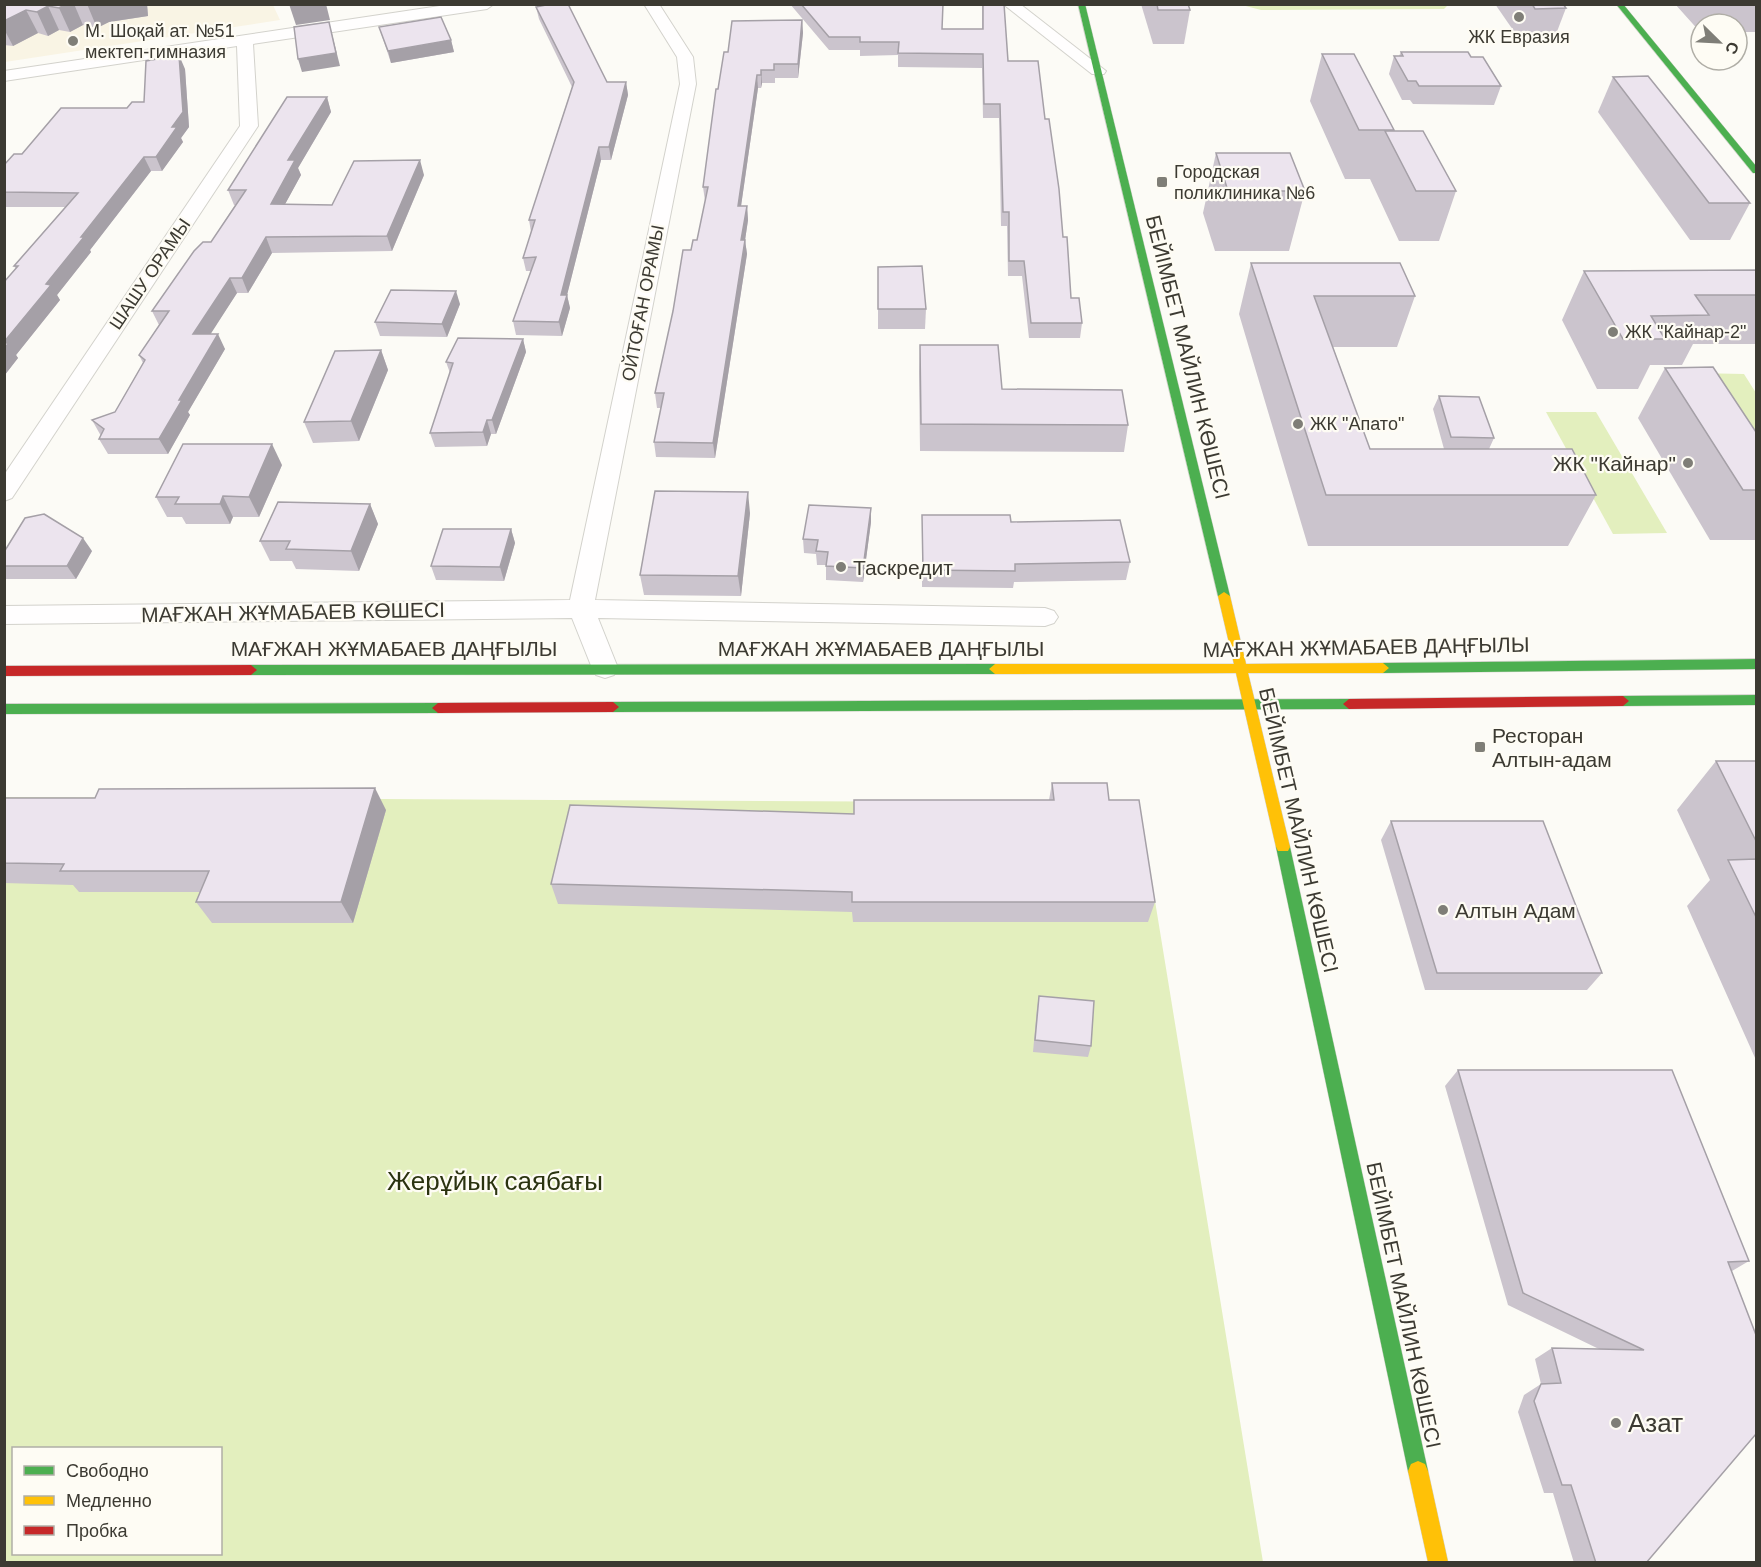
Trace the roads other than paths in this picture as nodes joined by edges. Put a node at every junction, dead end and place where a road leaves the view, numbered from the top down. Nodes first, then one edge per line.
1 (487, 4) edge
2 (651, 4) edge
3 (1010, 4) edge
4 (1081, 4) edge
5 (1619, 4) edge
6 (245, 42) junction
7 (1098, 71) junction
8 (4, 76) edge
9 (1756, 171) edge
10 (4, 493) edge
11 (581, 609) junction
12 (4, 615) edge
13 (1045, 617) dead end
14 (1756, 664) edge
15 (605, 668) junction
16 (1242, 670) junction
17 (4, 671) edge
18 (1756, 700) edge
19 (1250, 705) junction
20 (4, 709) edge
21 (1438, 1563) edge

1 - 6 street
2 - 11 street, ОЙТОҒАН ОРАМЫ
3 - 7 street
4 - 7 main road, БЕЙІМБЕТ МАЙЛИН КӨШЕСІ
5 - 9 main road
6 - 8 street
6 - 10 street, ШАШУ ОРАМЫ
7 - 16 main road, БЕЙІМБЕТ МАЙЛИН КӨШЕСІ
11 - 12 street, МАҒЖАН ЖҰМАБАЕВ КӨШЕСІ
11 - 13 street, МАҒЖАН ЖҰМАБАЕВ КӨШЕСІ
11 - 15 street
14 - 16 main road, МАҒЖАН ЖҰМАБАЕВ ДАҢҒЫЛЫ
15 - 16 main road, МАҒЖАН ЖҰМАБАЕВ ДАҢҒЫЛЫ
15 - 17 main road, МАҒЖАН ЖҰМАБАЕВ ДАҢҒЫЛЫ
16 - 19 main road, БЕЙІМБЕТ МАЙЛИН КӨШЕСІ
18 - 19 main road
19 - 20 main road
19 - 21 main road, БЕЙІМБЕТ МАЙЛИН КӨШЕСІ

